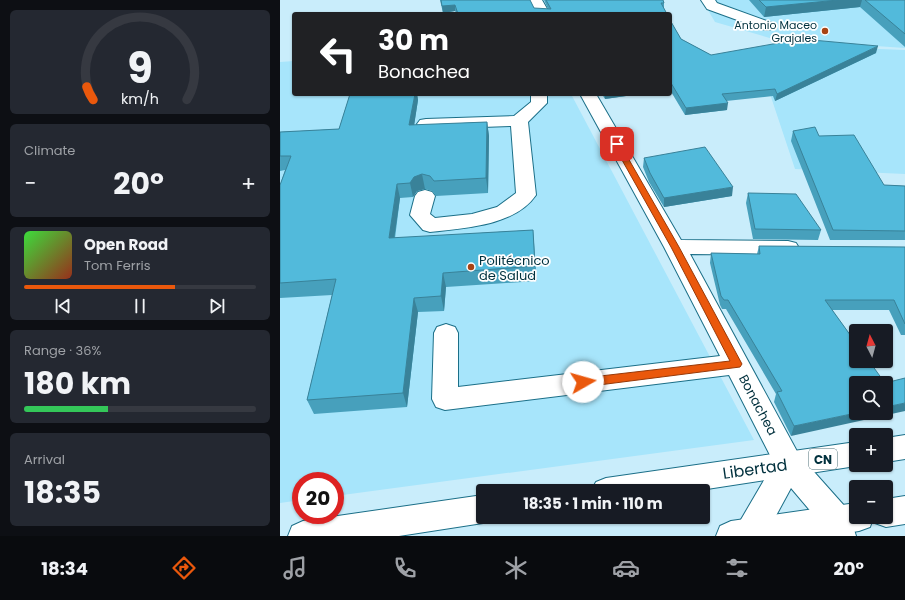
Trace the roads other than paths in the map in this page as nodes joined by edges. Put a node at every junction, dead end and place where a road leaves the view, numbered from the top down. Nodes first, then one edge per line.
1 (535, 0) edge
2 (708, 0) edge
3 (542, 12) edge
4 (767, 26) dead end
5 (539, 96) edge
6 (589, 96) edge
7 (519, 121) junction
8 (426, 124) edge
9 (425, 196) dead end
10 (675, 247) junction
11 (810, 248) edge
12 (446, 333) dead end
13 (736, 364) junction
14 (905, 447) edge
15 (893, 449) edge
16 (849, 455) edge
17 (789, 464) junction
18 (653, 484) edge
19 (476, 510) edge
20 (905, 510) edge
21 (893, 512) edge
22 (845, 524) edge
23 (744, 535) edge
24 (303, 536) edge

1 - 3 street
2 - 4 street
5 - 7 street
6 - 10 street, Bonachea
7 - 8 street
7 - 9 street
10 - 11 street
10 - 13 street, Bonachea
12 - 13 street
13 - 17 street, Bonachea
14 - 15 street
16 - 17 street, Libertad / CN
17 - 18 street, Libertad / CN
17 - 22 street, Bonachea
17 - 23 street
19 - 24 street
20 - 21 street
22 - 23 street

